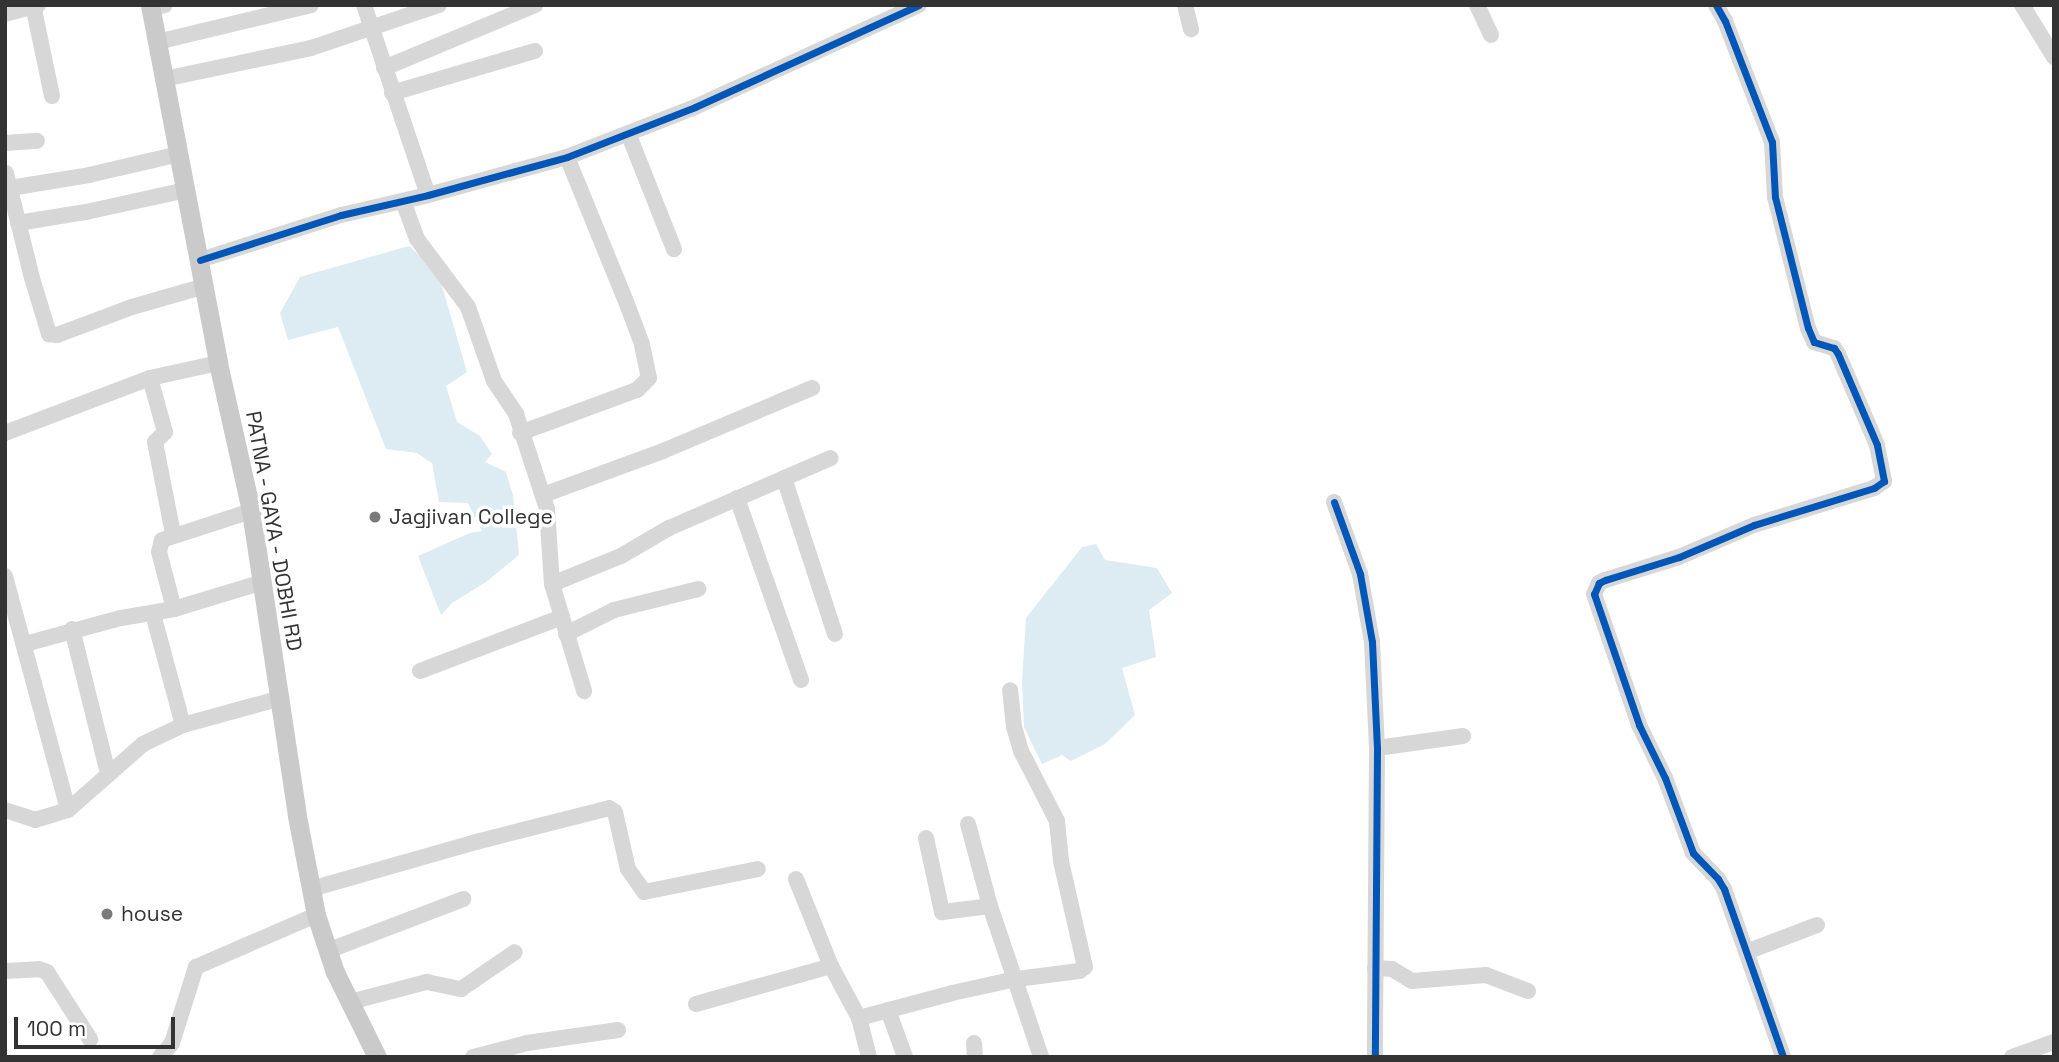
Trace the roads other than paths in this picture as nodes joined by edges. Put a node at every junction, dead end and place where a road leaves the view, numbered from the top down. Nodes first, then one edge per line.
1 (311, 5) edge
2 (364, 5) edge
3 (439, 5) edge
4 (535, 5) edge
5 (919, 5) edge
6 (1185, 5) edge
7 (1477, 5) edge
8 (1716, 5) edge
9 (2022, 5) edge
10 (35, 6) edge
11 (155, 6) edge
12 (5, 14) edge
13 (372, 28) junction
14 (1191, 29) dead end
15 (1491, 35) dead end
16 (157, 42) junction
17 (535, 51) dead end
18 (2054, 57) edge
19 (384, 68) junction
20 (164, 79) junction
21 (392, 93) junction
22 (52, 96) dead end
23 (628, 133) junction
24 (37, 141) dead end
25 (5, 144) edge
26 (179, 153) junction
27 (566, 157) junction
28 (8, 181) edge
29 (186, 190) junction
30 (428, 195) junction
31 (403, 201) junction
32 (18, 223) junction
33 (674, 248) dead end
34 (200, 260) junction
35 (205, 286) junction
36 (218, 363) junction
37 (150, 378) junction
38 (811, 388) dead end
39 (5, 433) edge
40 (520, 433) junction
41 (831, 458) dead end
42 (784, 478) junction
43 (543, 495) junction
44 (737, 498) junction
45 (1334, 502) dead end
46 (251, 511) junction
47 (173, 534) junction
48 (5, 576) edge
49 (262, 582) junction
50 (552, 584) junction
51 (698, 589) dead end
52 (173, 608) junction
53 (153, 614) junction
54 (562, 617) junction
55 (72, 629) junction
56 (566, 634) junction
57 (835, 634) dead end
58 (25, 644) junction
59 (420, 671) dead end
60 (802, 680) dead end
61 (1010, 690) dead end
62 (584, 691) dead end
63 (281, 698) junction
64 (183, 725) junction
65 (1463, 736) dead end
66 (1377, 748) junction
67 (108, 773) junction
68 (5, 810) edge
69 (68, 810) junction
70 (968, 824) dead end
71 (926, 838) dead end
72 (758, 869) dead end
73 (796, 879) dead end
74 (311, 889) junction
75 (463, 899) dead end
76 (990, 906) junction
77 (316, 915) junction
78 (1817, 925) dead end
79 (327, 951) junction
80 (515, 952) dead end
81 (1746, 952) junction
82 (831, 966) junction
83 (1376, 968) junction
84 (5, 971) edge
85 (1016, 979) junction
86 (1528, 991) dead end
87 (350, 1002) junction
88 (696, 1004) dead end
89 (888, 1010) junction
90 (859, 1018) junction
91 (618, 1030) dead end
92 (90, 1040) dead end
93 (2054, 1042) edge
94 (528, 1050) edge
95 (160, 1057) edge
96 (377, 1057) edge
97 (473, 1057) edge
98 (869, 1057) edge
99 (905, 1057) edge
100 (1041, 1057) edge
101 (1375, 1057) edge
102 (1783, 1057) edge
103 (2011, 1057) edge

1 - 16 street
2 - 13 street
3 - 13 street
4 - 19 street
5 - 23 street
6 - 14 street
7 - 15 street
8 - 81 street
9 - 18 street
10 - 12 street
10 - 22 street
11 - 16 main road, PATNA - GAYA - DOBHI RD
13 - 19 street
13 - 20 street
16 - 20 main road, PATNA - GAYA - DOBHI RD
17 - 21 street
19 - 21 street
20 - 26 main road, PATNA - GAYA - DOBHI RD
21 - 30 street
23 - 27 street
23 - 33 street
24 - 25 street
26 - 28 street
26 - 29 main road, PATNA - GAYA - DOBHI RD
27 - 30 street
27 - 40 street
28 - 32 street
29 - 32 street
29 - 34 main road, PATNA - GAYA - DOBHI RD
30 - 31 street
31 - 34 street
31 - 40 street
32 - 35 street
34 - 35 main road, PATNA - GAYA - DOBHI RD
35 - 36 main road, PATNA - GAYA - DOBHI RD
36 - 37 street
36 - 46 main road, PATNA - GAYA - DOBHI RD
37 - 39 street
37 - 47 street
38 - 43 street
40 - 43 street
41 - 42 street
42 - 44 street
42 - 57 street
43 - 50 street
44 - 50 street
44 - 60 street
45 - 66 street
46 - 47 street
46 - 49 main road, PATNA - GAYA - DOBHI RD
47 - 52 street
48 - 58 street
49 - 52 street
49 - 63 main road, PATNA - GAYA - DOBHI RD
50 - 54 street
51 - 56 street
52 - 53 street
53 - 55 street
53 - 64 street
54 - 56 street
54 - 59 street
55 - 58 street
55 - 67 street
56 - 62 street
58 - 69 street
61 - 85 street
63 - 64 street
63 - 74 main road, PATNA - GAYA - DOBHI RD
64 - 67 street
65 - 66 street
66 - 83 street
67 - 69 street
68 - 69 street
70 - 76 street
71 - 76 street
72 - 74 street
73 - 82 street
74 - 77 main road, PATNA - GAYA - DOBHI RD
75 - 79 street
76 - 85 street
77 - 79 main road, PATNA - GAYA - DOBHI RD
77 - 95 street
78 - 81 street
79 - 87 main road, PATNA - GAYA - DOBHI RD
80 - 87 street
81 - 102 street
82 - 88 street
82 - 90 street
83 - 86 street
83 - 101 street
84 - 92 street
85 - 89 street
85 - 100 street
87 - 96 main road, PATNA - GAYA - DOBHI RD
89 - 90 street
89 - 99 street
90 - 98 street
91 - 94 street
93 - 103 street
94 - 97 street

